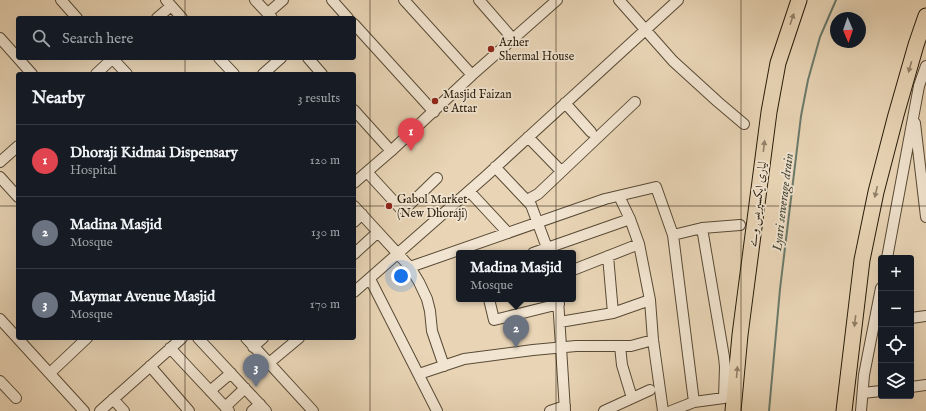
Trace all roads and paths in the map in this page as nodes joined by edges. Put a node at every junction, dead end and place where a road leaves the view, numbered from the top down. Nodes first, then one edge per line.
1 (61, 0) edge
2 (255, 0) edge
3 (283, 0) edge
4 (332, 0) edge
5 (404, 0) edge
6 (479, 0) edge
7 (619, 0) edge
8 (678, 0) edge
9 (799, 0) edge
10 (550, 2) edge
11 (169, 3) edge
12 (74, 16) edge
13 (159, 16) edge
14 (180, 16) edge
15 (270, 16) edge
16 (346, 16) edge
17 (926, 16) edge
18 (356, 26) edge
19 (645, 29) junction
20 (0, 38) edge
21 (513, 39) junction
22 (16, 56) edge
23 (20, 60) edge
24 (110, 60) edge
25 (114, 60) edge
26 (221, 60) edge
27 (279, 60) edge
28 (310, 60) edge
29 (926, 66) edge
30 (30, 72) edge
31 (98, 72) edge
32 (125, 72) edge
33 (232, 72) edge
34 (265, 72) edge
35 (320, 72) edge
36 (472, 75) junction
37 (635, 102) dead end
38 (565, 103) junction
39 (356, 112) edge
40 (434, 112) junction
41 (914, 113) junction
42 (744, 124) dead end
43 (591, 132) dead end
44 (528, 137) junction
45 (16, 148) edge
46 (391, 151) junction
47 (0, 162) edge
48 (495, 167) junction
49 (560, 170) dead end
50 (367, 172) junction
51 (0, 177) edge
52 (437, 178) dead end
53 (356, 181) edge
54 (469, 191) junction
55 (16, 195) edge
56 (619, 196) junction
57 (527, 200) junction
58 (356, 208) edge
59 (362, 214) junction
60 (926, 217) edge
61 (630, 219) junction
62 (356, 220) edge
63 (538, 223) junction
64 (740, 224) dead end
65 (702, 228) junction
66 (378, 232) junction
67 (508, 233) junction
68 (673, 235) junction
69 (639, 244) junction
70 (477, 248) edge
71 (548, 250) edge
72 (551, 250) edge
73 (356, 252) edge
74 (398, 254) junction
75 (456, 254) edge
76 (888, 255) edge
77 (608, 256) junction
78 (410, 266) junction
79 (576, 269) edge
80 (370, 279) junction
81 (356, 290) edge
82 (650, 300) junction
83 (490, 302) edge
84 (555, 302) edge
85 (558, 302) edge
86 (614, 313) junction
87 (926, 316) edge
88 (0, 318) edge
89 (914, 318) edge
90 (560, 322) junction
91 (878, 322) edge
92 (16, 336) edge
93 (20, 340) edge
94 (86, 340) edge
95 (180, 340) edge
96 (200, 340) edge
97 (248, 340) edge
98 (261, 340) edge
99 (297, 340) edge
100 (653, 340) junction
101 (620, 346) junction
102 (254, 347) junction
103 (170, 348) junction
104 (561, 348) junction
105 (269, 363) junction
106 (150, 366) junction
107 (444, 366) junction
108 (50, 373) junction
109 (230, 373) junction
110 (419, 374) junction
111 (0, 381) edge
112 (926, 385) edge
113 (914, 387) edge
114 (245, 388) junction
115 (650, 390) dead end
116 (210, 391) junction
117 (878, 391) edge
118 (863, 393) junction
119 (16, 398) dead end
120 (632, 398) junction
121 (113, 399) junction
122 (694, 402) junction
123 (263, 407) edge
124 (565, 408) edge
125 (227, 409) edge
126 (84, 411) edge
127 (100, 411) edge
128 (124, 411) edge
129 (189, 411) edge
130 (252, 411) edge
131 (313, 411) edge
132 (438, 411) edge
133 (550, 411) edge
134 (604, 411) edge
135 (663, 411) edge
136 (670, 411) edge
137 (733, 411) edge
138 (844, 411) edge
139 (861, 411) edge

1 - 12 street
2 - 15 street
3 - 15 street
4 - 16 street
5 - 36 street
6 - 21 street
7 - 19 street
8 - 19 street
137 -> 9 highway, لیاری ایکسپریس وے
10 - 21 street
11 - 13 street
11 - 14 street
17 -> 138 highway
18 - 40 street
19 - 38 street
19 - 42 street
20 - 22 street
21 - 36 street
23 - 30 street
24 - 31 street
25 - 32 street
26 - 33 street
27 - 34 street
28 - 35 street
29 - 41 street
36 - 40 street
37 - 57 street
38 - 43 street
38 - 44 street
39 - 46 street
40 - 46 street
41 - 60 street
41 - 76 street
44 - 48 street
44 - 49 street
45 - 47 street
46 - 50 street
48 - 54 street
48 - 57 street
50 - 52 street
50 - 53 street
51 - 55 street
54 - 67 street
54 - 74 street
56 - 61 street
56 - 63 street
56 - 68 street
57 - 63 street
58 - 59 street
59 - 62 street
59 - 66 street
61 - 69 street
61 - 72 street
63 - 67 street
63 - 71 street
64 - 65 street
65 - 68 street
65 - 122 street
66 - 73 street
66 - 74 street
67 - 70 street
68 - 122 street
69 - 77 street
69 - 82 street
74 - 78 street
74 - 80 street
75 - 78 street
77 - 79 street
77 - 86 street
78 - 107 street
80 - 81 street
80 - 110 street
82 - 86 street
82 - 100 street
83 - 84 street
85 - 90 street
86 - 90 street
87 - 89 street
88 - 92 street
90 - 104 street
91 - 118 street
93 - 108 street
94 - 108 street
95 - 103 street
96 - 109 street
97 - 102 street
98 - 102 street
99 - 105 street
100 - 101 street
100 - 135 street
101 - 104 street
101 - 120 street
102 - 105 street
103 - 106 street
103 - 116 street
104 - 107 street
104 - 124 street
105 - 131 street
106 - 121 street
106 - 129 street
107 - 110 street
108 - 126 street
109 - 114 street
109 - 116 street
110 - 132 street
111 - 119 street
112 - 113 street
114 - 123 street
114 - 125 street
115 - 120 street
116 - 125 street
117 - 118 street
118 - 139 street
120 - 134 street
121 - 127 street
121 - 128 street
122 - 136 street
123 - 130 street
124 - 133 street

